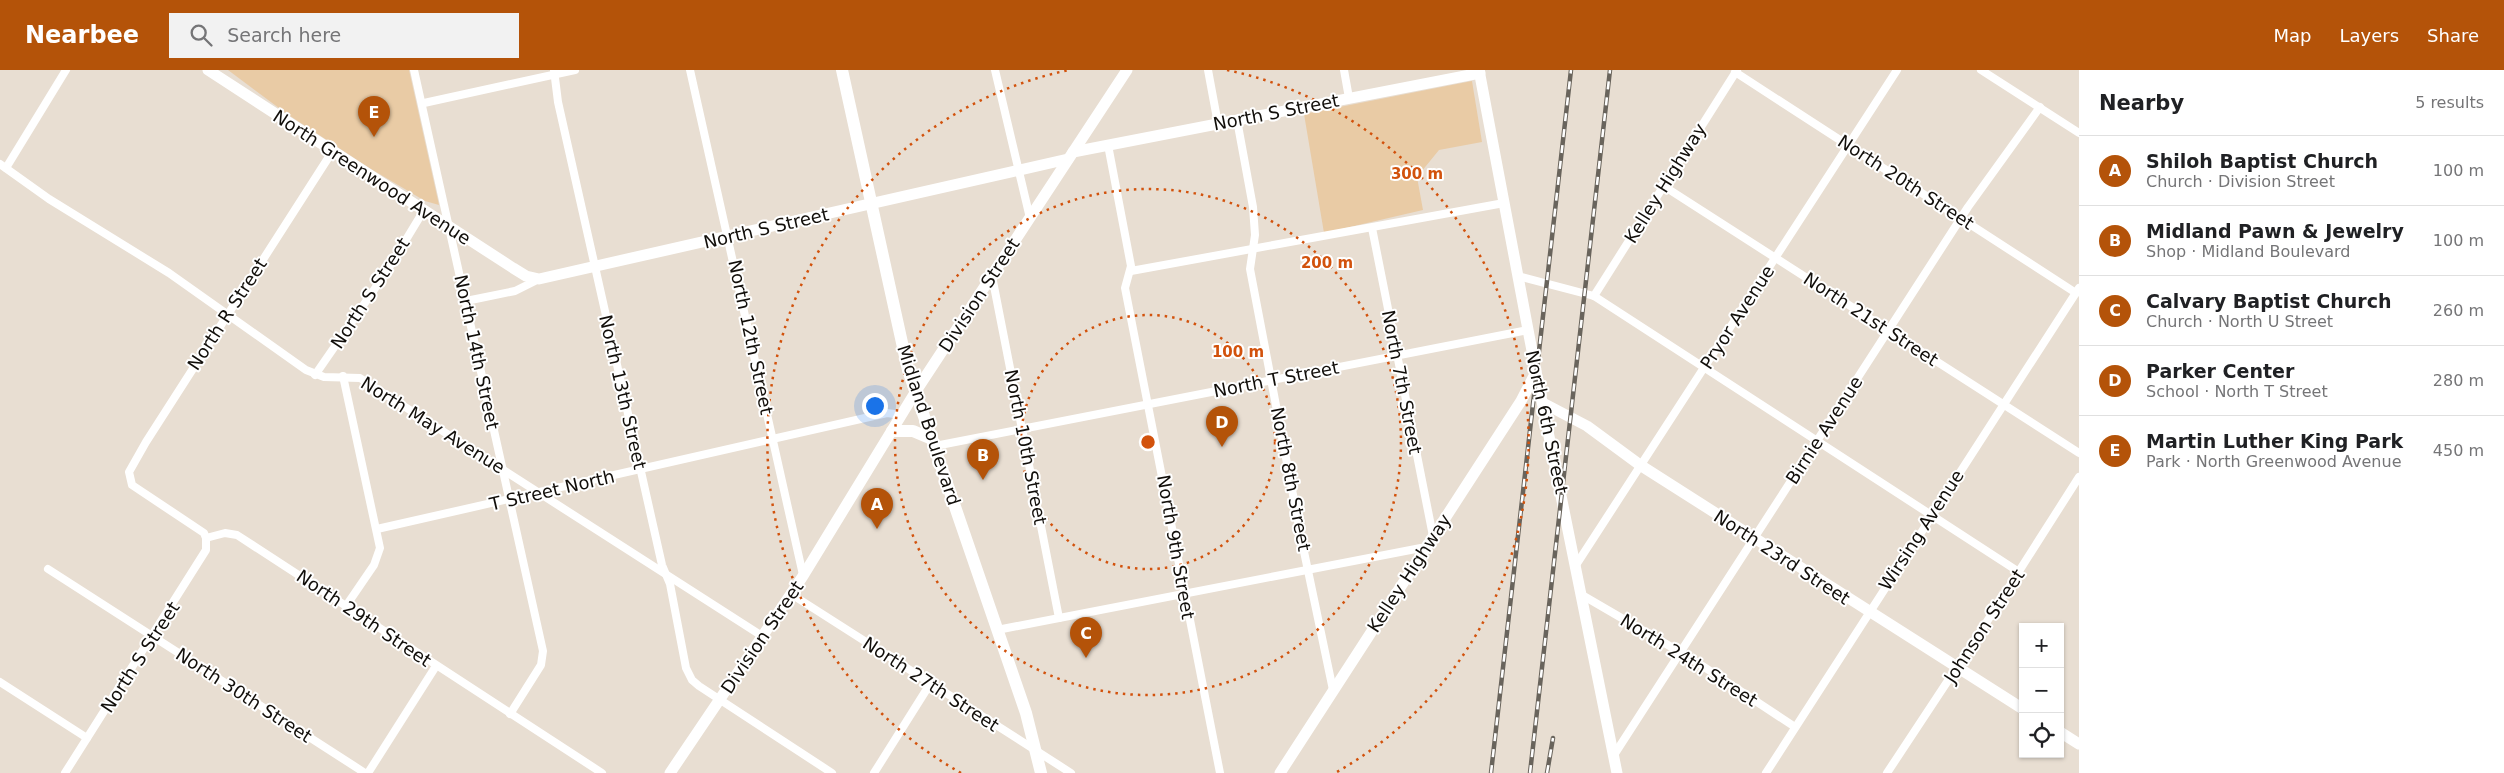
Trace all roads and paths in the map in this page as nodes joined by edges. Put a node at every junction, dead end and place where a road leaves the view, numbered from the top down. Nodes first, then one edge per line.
1 (66, 70) edge
2 (208, 70) edge
3 (414, 70) edge
4 (575, 70) edge
5 (690, 70) edge
6 (842, 70) edge
7 (995, 70) edge
8 (1127, 70) edge
9 (1208, 70) edge
10 (1344, 70) edge
11 (1897, 70) edge
12 (1981, 70) edge
13 (1479, 71) edge
14 (1736, 71) edge
15 (554, 72) edge
16 (1349, 98) junction
17 (424, 103) junction
18 (2040, 107) junction
19 (1237, 120) junction
20 (1218, 124) junction
21 (2079, 133) edge
22 (1849, 144) junction
23 (1108, 145) junction
24 (332, 152) junction
25 (1070, 156) junction
26 (3, 166) edge
27 (1018, 171) junction
28 (1662, 185) junction
29 (871, 202) junction
30 (1504, 203) junction
31 (424, 210) junction
32 (1030, 218) junction
33 (1962, 218) junction
34 (449, 227) junction
35 (1372, 228) junction
36 (729, 237) junction
37 (1254, 249) junction
38 (1775, 257) junction
39 (595, 267) junction
40 (1131, 271) junction
41 (992, 276) junction
42 (1518, 276) junction
43 (539, 279) junction
44 (2078, 290) edge
45 (1594, 296) junction
46 (466, 301) junction
47 (228, 313) junction
48 (1528, 330) junction
49 (1888, 332) junction
50 (1397, 356) junction
51 (1704, 368) junction
52 (1536, 372) junction
53 (316, 375) junction
54 (343, 376) junction
55 (1272, 380) junction
56 (916, 390) junction
57 (1543, 403) junction
58 (1148, 404) junction
59 (2002, 405) junction
60 (902, 415) junction
61 (1022, 428) junction
62 (892, 431) junction
63 (773, 440) junction
64 (1817, 441) junction
65 (933, 443) junction
66 (2079, 453) edge
67 (1640, 465) junction
68 (503, 469) junction
69 (641, 470) junction
70 (2079, 477) edge
71 (539, 492) junction
72 (510, 499) junction
73 (1931, 515) junction
74 (377, 529) junction
75 (1433, 536) junction
76 (206, 538) junction
77 (1754, 538) junction
78 (1426, 547) junction
79 (1576, 565) junction
80 (48, 569) dead end
81 (1308, 570) junction
82 (2019, 572) junction
83 (666, 574) junction
84 (803, 576) junction
85 (791, 594) junction
86 (1185, 594) junction
87 (1582, 595) junction
88 (346, 606) junction
89 (1868, 612) junction
90 (1059, 618) junction
91 (997, 630) junction
92 (153, 636) junction
93 (762, 636) junction
94 (1680, 652) junction
95 (436, 666) junction
96 (1956, 668) junction
97 (0, 682) edge
98 (930, 684) junction
99 (1333, 690) junction
100 (719, 699) junction
101 (2019, 707) edge
102 (510, 714) junction
103 (1795, 727) junction
104 (2064, 735) edge
105 (87, 738) junction
106 (2079, 744) edge
107 (1035, 750) junction
108 (1614, 755) junction
109 (65, 773) edge
110 (366, 773) edge
111 (602, 773) edge
112 (670, 773) edge
113 (832, 773) edge
114 (874, 773) edge
115 (1041, 773) edge
116 (1071, 773) edge
117 (1220, 773) edge
118 (1280, 773) edge
119 (1618, 773) edge
120 (1766, 773) edge
121 (1886, 773) edge

1 - 26 street
2 - 24 street, North Greenwood Avenue
3 - 17 street, North 14th Street
4 - 15 street
5 - 36 street, North 12th Street
6 - 29 main road, Midland Boulevard
7 - 27 street
8 - 25 street, Division Street
9 - 20 street
10 - 16 street
11 - 22 street, Pryor Avenue
12 - 18 street
13 - 16 street, North S Street
13 - 30 street, North 6th Street
14 - 22 street, North 20th Street
14 - 28 street, Kelley Highway
15 - 17 street
15 - 39 street, North 13th Street
16 - 19 street, North S Street
17 - 34 street, North 14th Street
18 - 21 street
18 - 33 street, Birnie Avenue
19 - 20 street, North S Street
19 - 37 street, North 8th Street
20 - 23 street, North S Street
22 - 33 street, North 20th Street
22 - 38 street, Pryor Avenue
23 - 25 street, North S Street
23 - 40 street, North 9th Street
24 - 31 street, North Greenwood Avenue
24 - 47 street, North R Street
25 - 27 street, North S Street
25 - 32 street, Division Street
26 - 47 street
27 - 29 street, North S Street
27 - 32 street
28 - 38 street, North 21st Street
28 - 45 street, Kelley Highway
29 - 36 street, North S Street
29 - 56 main road, Midland Boulevard
30 - 35 street
30 - 42 street, North 6th Street
31 - 34 street, North Greenwood Avenue
31 - 53 street, North S Street
32 - 41 street, Division Street
33 - 44 street, North 20th Street
33 - 49 street, Birnie Avenue
34 - 43 street, North Greenwood Avenue
34 - 46 street, North 14th Street
35 - 37 street
35 - 50 street, North 7th Street
36 - 39 street, North S Street
36 - 63 street, North 12th Street
37 - 40 street
37 - 55 street, North 8th Street
38 - 49 street, North 21st Street
38 - 51 street, Pryor Avenue
39 - 43 street, North S Street
39 - 69 street, North 13th Street
40 - 58 street, North 9th Street
41 - 56 street, Division Street
41 - 61 street, North 10th Street
42 - 45 street
42 - 48 street, North 6th Street
43 - 46 street, North S Street
44 - 59 street, Wirsing Avenue
45 - 51 street
46 - 68 street, North 14th Street
47 - 53 street
47 - 76 street, North R Street
48 - 50 street, North T Street
48 - 52 street, North 6th Street
49 - 59 street, North 21st Street
49 - 64 street, Birnie Avenue
50 - 55 street, North T Street
50 - 75 street, North 7th Street
51 - 64 street
51 - 67 street, Pryor Avenue
52 - 57 street, North 6th Street
52 - 75 street, Kelley Highway
53 - 54 street, North May Avenue
54 - 68 street, North May Avenue
54 - 74 street
55 - 58 street, North T Street
55 - 81 street, North 8th Street
56 - 60 street, Division Street
56 - 65 main road, Midland Boulevard
57 - 67 street, North 23rd Street
57 - 79 street, North 6th Street
58 - 61 street, North T Street
58 - 86 street, North 9th Street
59 - 66 street, North 21st Street
59 - 73 street, Wirsing Avenue
60 - 62 street, Division Street
60 - 63 street, T Street North
61 - 65 street, North T Street
61 - 90 street, North 10th Street
62 - 65 main road
62 - 84 street, Division Street
63 - 69 street, T Street North
63 - 84 street, North 12th Street
64 - 73 street
64 - 77 street, Birnie Avenue
65 - 91 main road, Midland Boulevard
67 - 77 street, North 23rd Street
67 - 79 street, Pryor Avenue
68 - 71 street, North May Avenue
68 - 72 street, North 14th Street
69 - 71 street, T Street North
69 - 83 street, North 13th Street
70 - 82 street, Johnson Street
71 - 72 street, T Street North
71 - 83 street, North May Avenue
72 - 74 street, T Street North
72 - 102 street, North 14th Street
73 - 82 street
73 - 89 street, Wirsing Avenue
74 - 88 street
75 - 78 street, Kelley Highway
76 - 88 street, North 29th Street
76 - 92 street, North S Street
77 - 89 street, North 23rd Street
77 - 94 street, Birnie Avenue
78 - 81 street
78 - 99 street, Kelley Highway
79 - 87 street, North 6th Street
80 - 92 street, North 30th Street
81 - 86 street
81 - 99 street, North 8th Street
82 - 96 street, Johnson Street
83 - 93 street, North May Avenue
83 - 100 street, North 13th Street
84 - 85 street, Division Street
85 - 93 street, Division Street
85 - 98 street, North 27th Street
86 - 90 street
86 - 117 street, North 9th Street
87 - 94 street, North 24th Street
87 - 108 street, North 6th Street
88 - 95 street, North 29th Street
89 - 96 street, North 23rd Street
89 - 103 street, Wirsing Avenue
90 - 91 street
91 - 107 main road, Midland Boulevard
92 - 105 street, North S Street
92 - 110 street, North 30th Street
93 - 100 street, Division Street
94 - 103 street, North 24th Street
94 - 108 street, Birnie Avenue
95 - 102 street, North 29th Street
95 - 110 street
96 - 101 street, North 23rd Street
96 - 121 street, Johnson Street
97 - 105 street
98 - 107 street, North 27th Street
98 - 114 street
99 - 118 street, Kelley Highway
100 - 112 street, Division Street
100 - 113 street, North 13th Street
102 - 111 street, North 29th Street
103 - 120 street, Wirsing Avenue
104 - 106 street
105 - 109 street, North S Street
107 - 115 main road, Midland Boulevard
107 - 116 street, North 27th Street
108 - 119 street, North 6th Street

